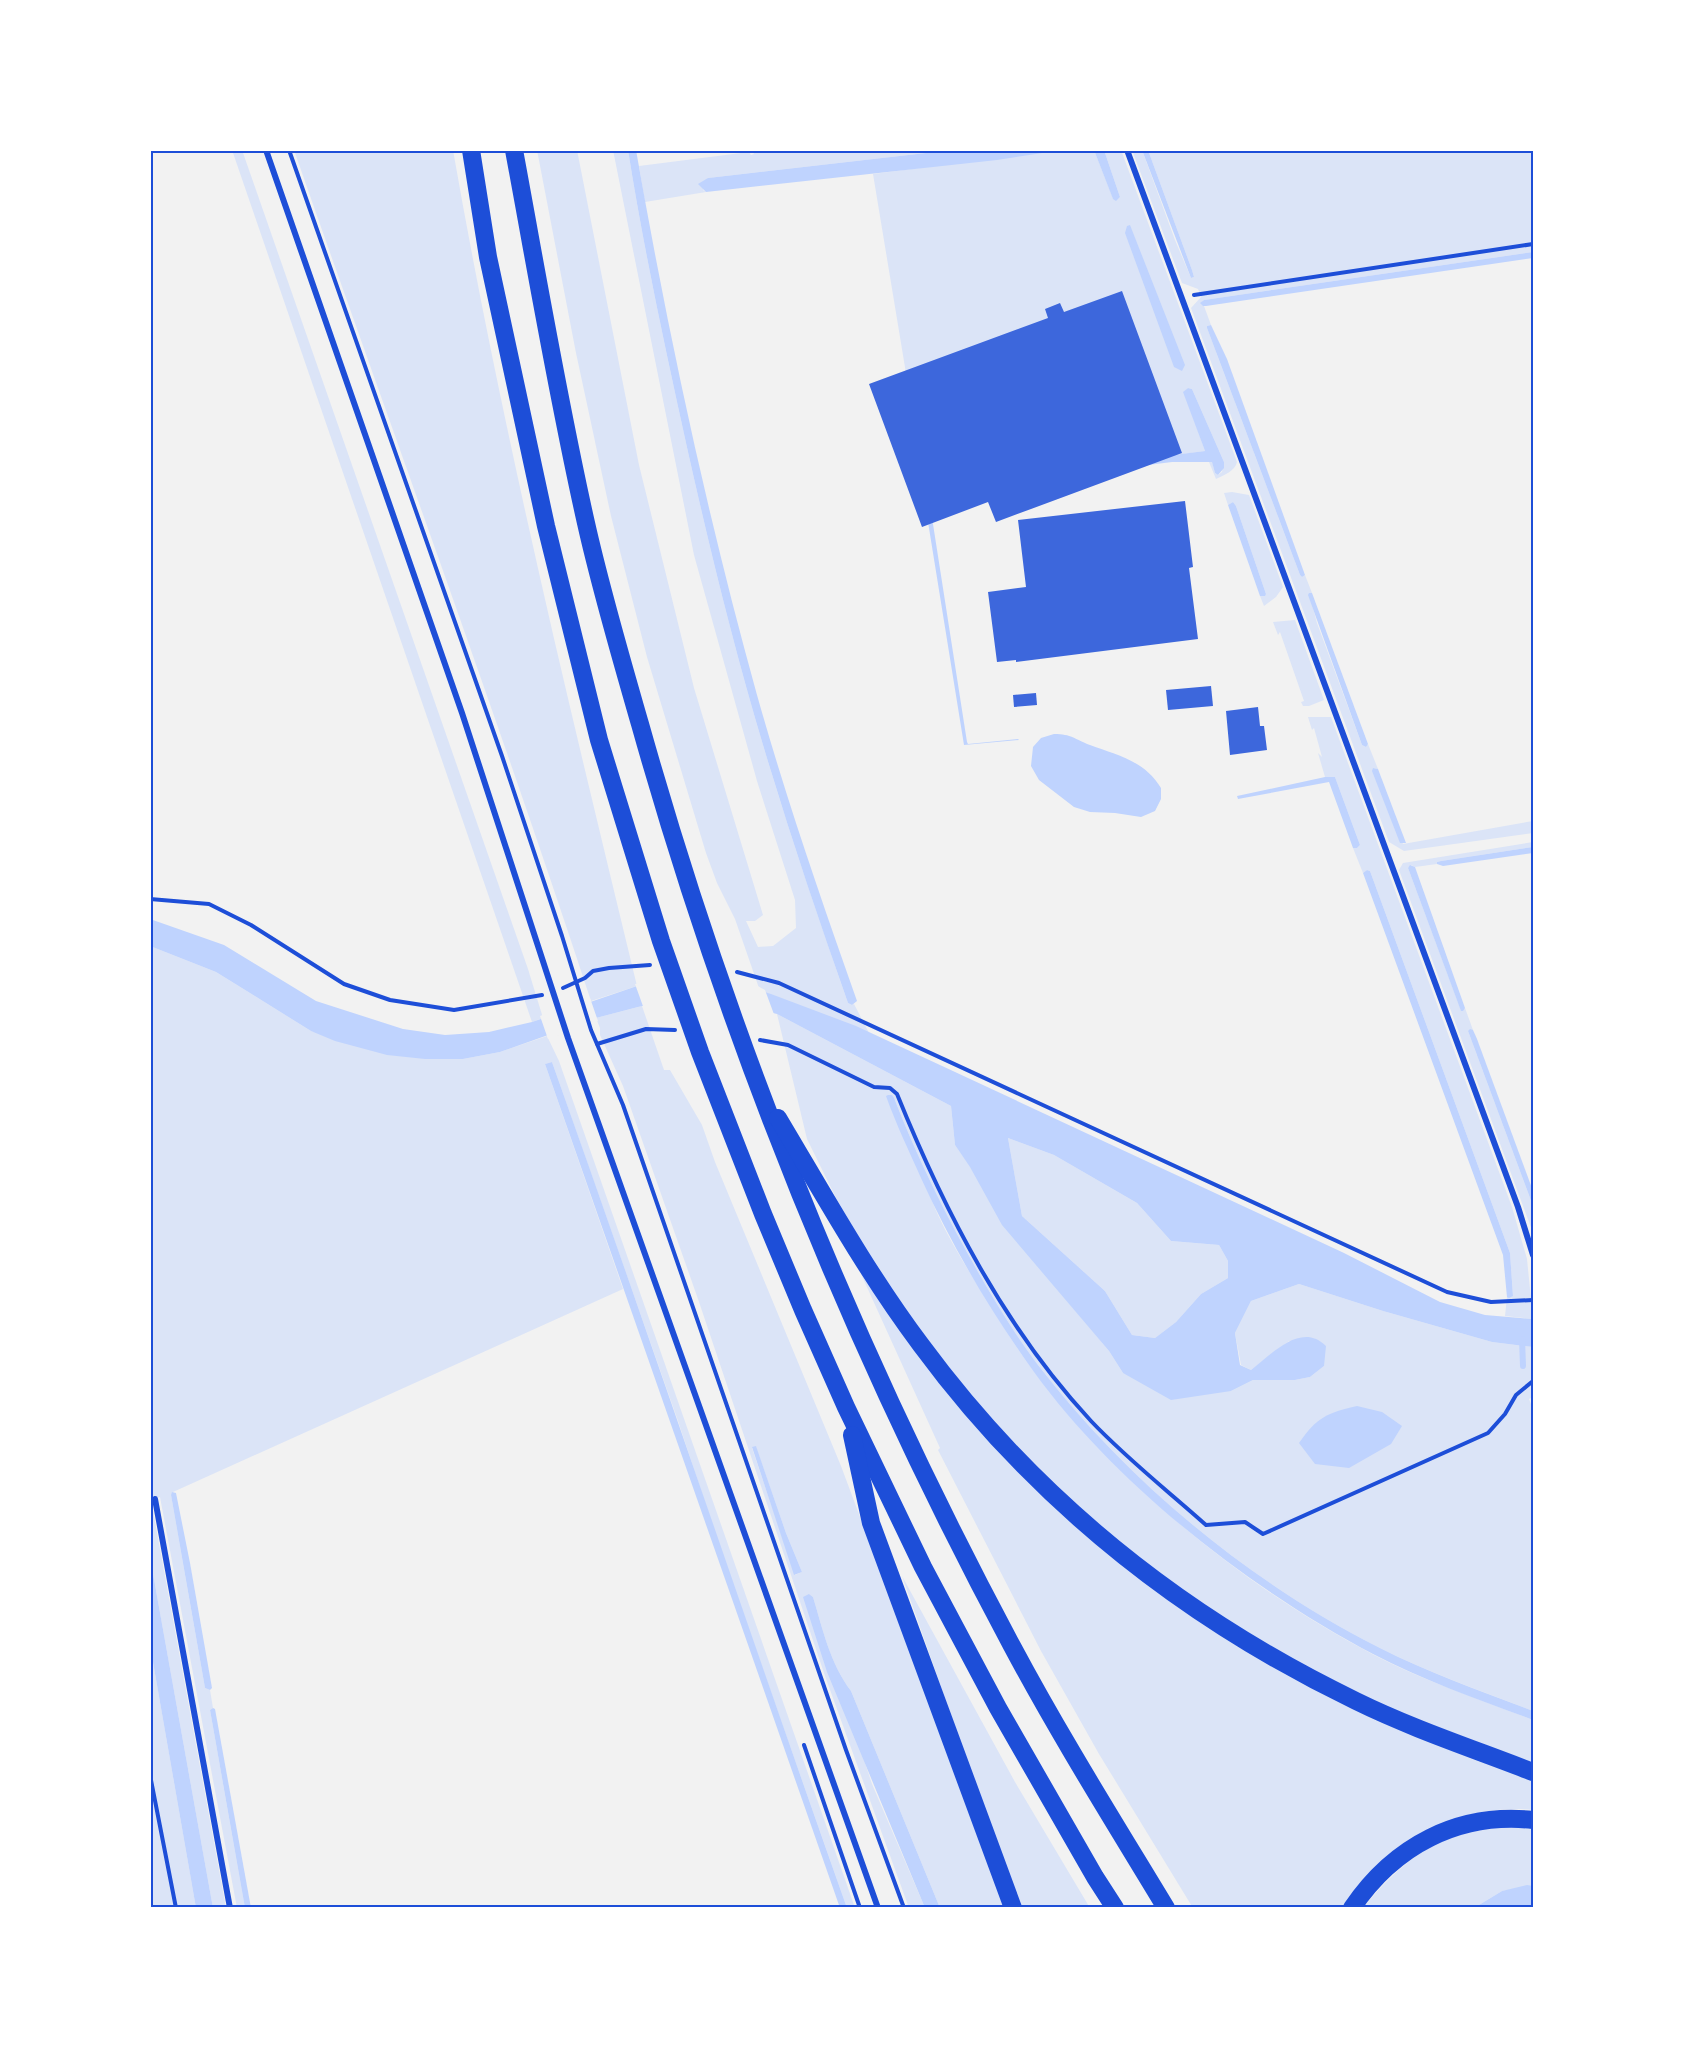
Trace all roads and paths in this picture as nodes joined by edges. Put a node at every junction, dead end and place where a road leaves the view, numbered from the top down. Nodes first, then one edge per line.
1 (266, 150) edge
2 (289, 150) edge
3 (471, 150) edge
4 (514, 150) edge
5 (1127, 150) edge
6 (1533, 244) edge
7 (1181, 297) junction
8 (150, 899) edge
9 (655, 965) dead end
10 (736, 971) dead end
11 (575, 983) junction
12 (553, 991) junction
13 (677, 1030) dead end
14 (754, 1039) dead end
15 (597, 1044) junction
16 (756, 1080) junction
17 (1533, 1255) edge
18 (1533, 1300) edge
19 (1533, 1381) edge
20 (846, 1407) junction
21 (155, 1499) dead end
22 (1533, 1772) edge
23 (150, 1775) edge
24 (1533, 1820) edge
25 (176, 1908) edge
26 (230, 1908) edge
27 (878, 1908) edge
28 (904, 1908) edge
29 (1013, 1908) edge
30 (1116, 1908) edge
31 (1166, 1908) edge
32 (1352, 1908) edge

1 - 12 street
2 - 11 path
3 - 20 highway
4 - 16 highway
5 - 7 street
6 - 7 path
7 - 17 street
8 - 12 path
9 - 11 path
10 - 18 path
11 - 12 path
11 - 15 path
12 - 27 street
13 - 15 path
14 - 19 path
15 - 28 path
16 - 22 highway
16 - 31 highway
20 - 29 highway
20 - 30 highway
21 - 26 street
23 - 25 path
24 - 32 highway

